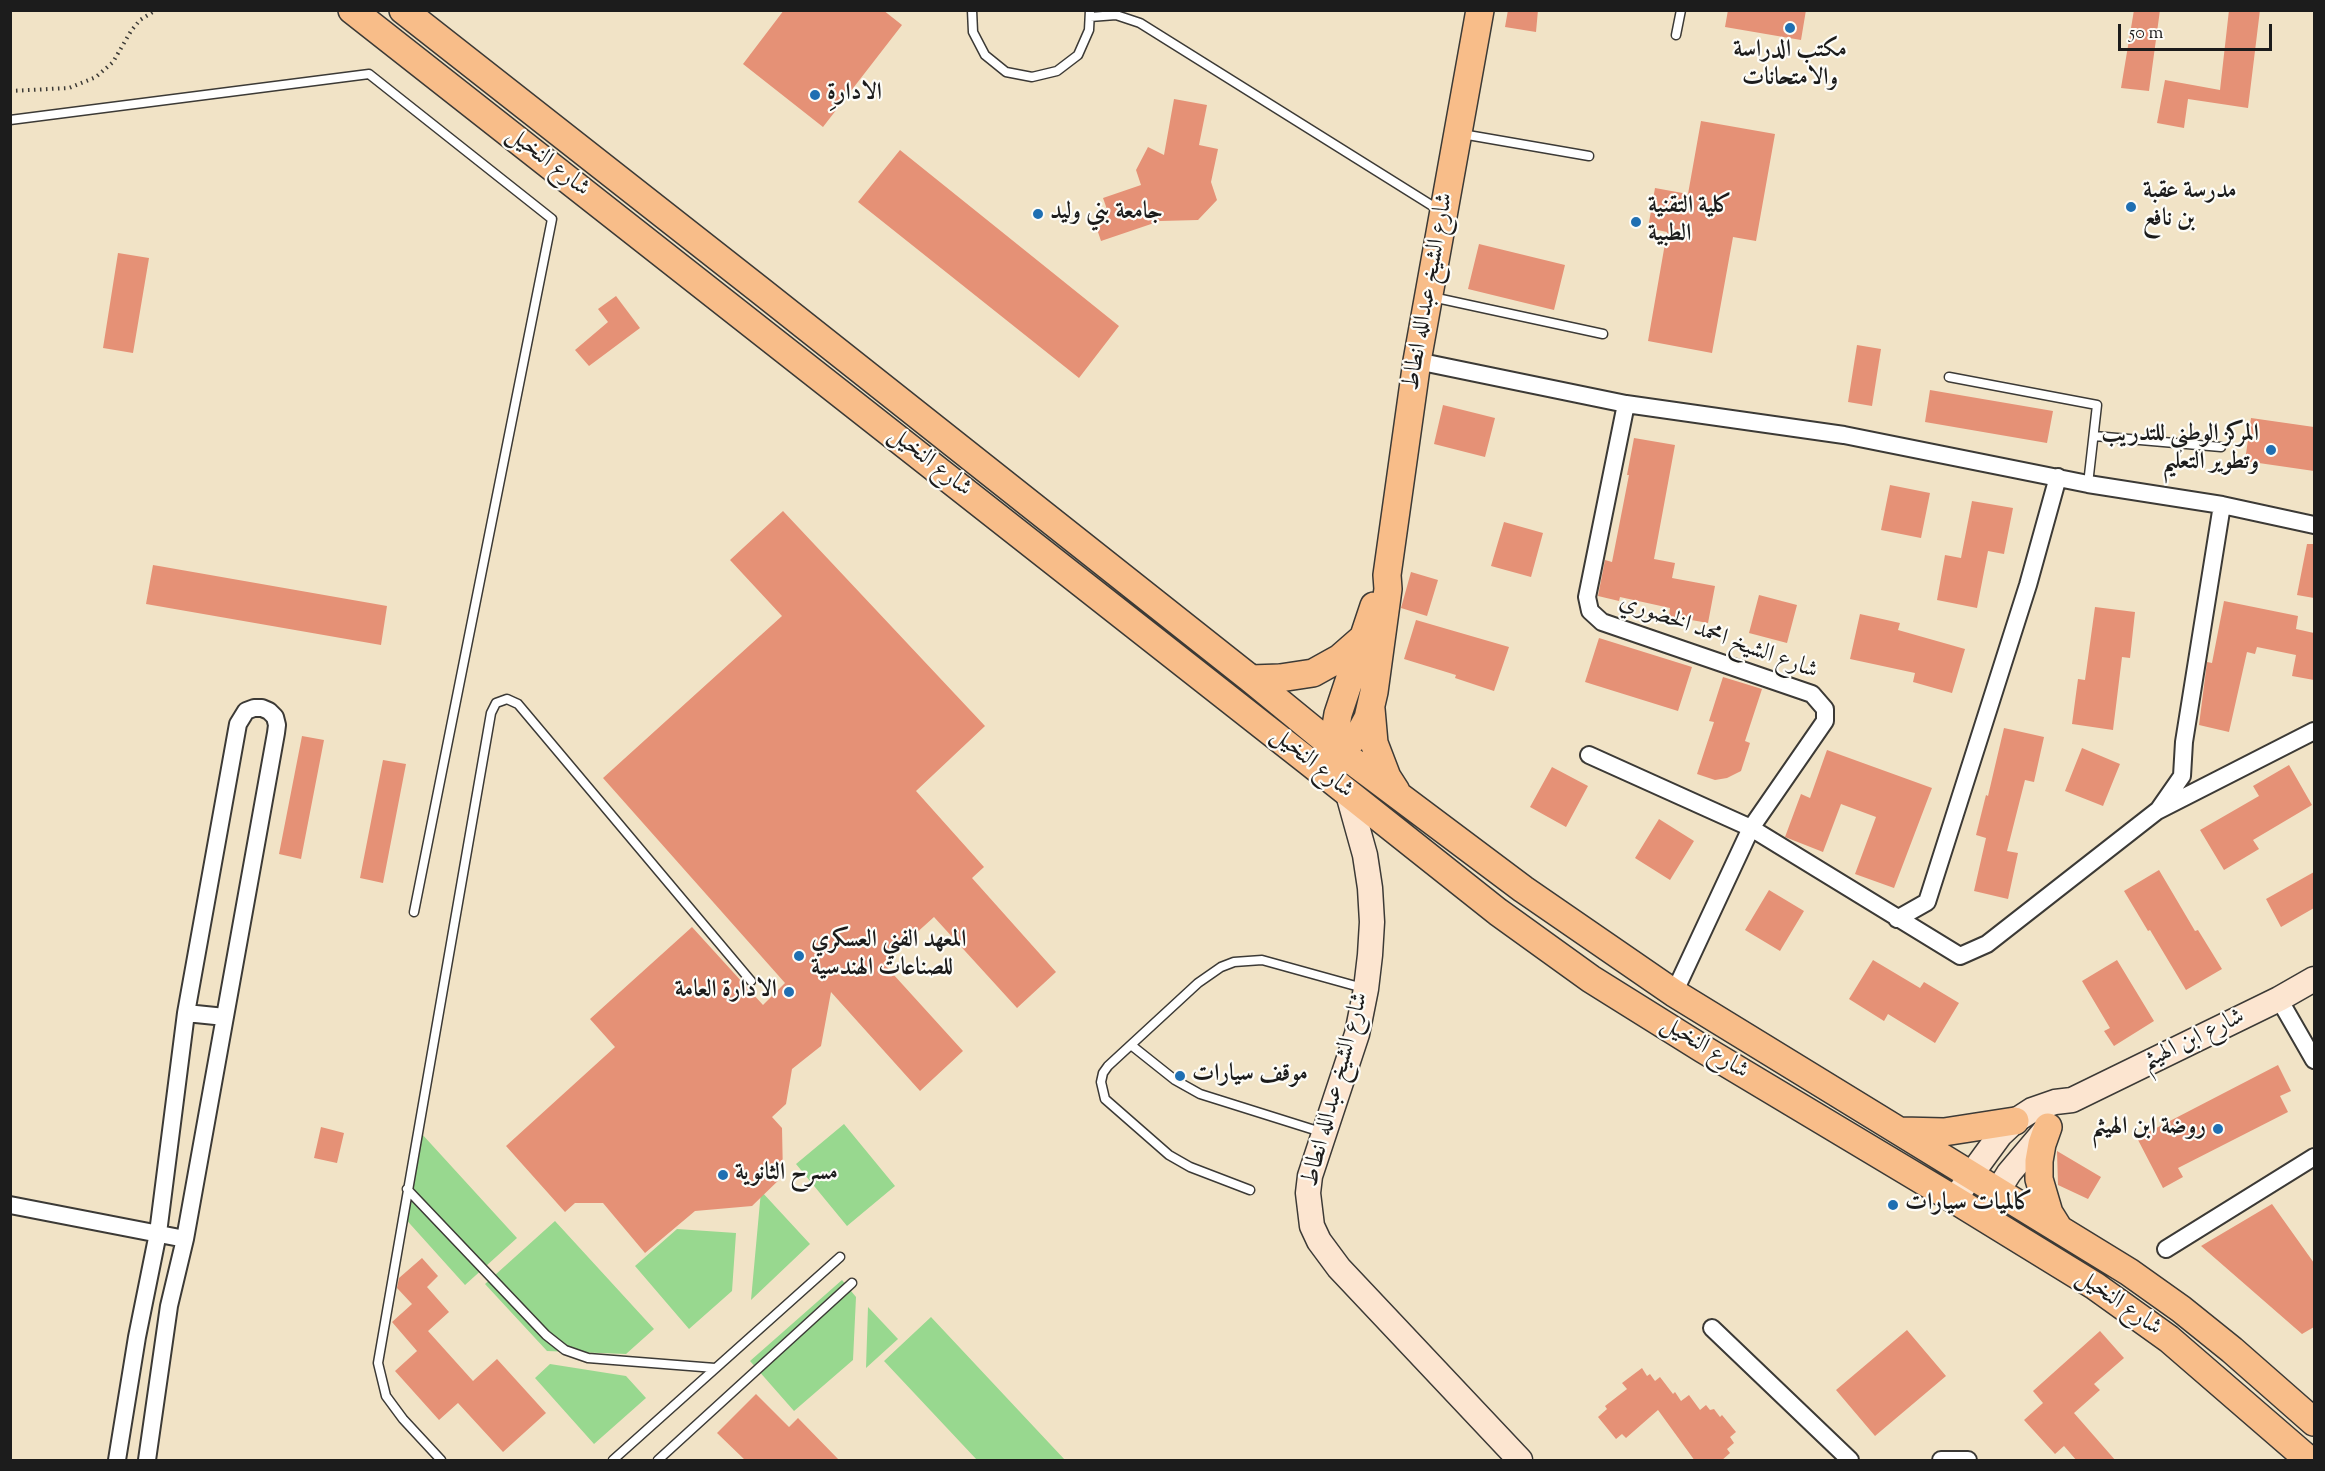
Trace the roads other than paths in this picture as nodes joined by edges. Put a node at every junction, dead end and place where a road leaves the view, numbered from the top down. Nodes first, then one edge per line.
1 (352, 10) edge
2 (403, 10) edge
3 (972, 10) edge
4 (1480, 10) edge
5 (1681, 10) edge
6 (1090, 14) edge
7 (1676, 35) dead end
8 (10, 120) edge
9 (1458, 133) junction
10 (1589, 156) dead end
11 (1444, 213) junction
12 (1429, 297) junction
13 (1604, 334) dead end
14 (1417, 360) junction
15 (1949, 377) dead end
16 (1626, 404) junction
17 (2094, 436) junction
18 (2221, 447) dead end
19 (2058, 477) junction
20 (2088, 484) junction
21 (2222, 505) junction
22 (2314, 525) edge
23 (1387, 575) junction
24 (1365, 636) junction
25 (1251, 679) junction
26 (1371, 707) junction
27 (2314, 731) edge
28 (1339, 751) junction
29 (1589, 756) dead end
30 (1309, 762) junction
31 (1348, 794) junction
32 (1409, 805) junction
33 (2157, 811) junction
34 (1751, 828) junction
35 (414, 912) dead end
36 (1897, 919) junction
37 (2314, 980) edge
38 (751, 981) dead end
39 (1366, 989) junction
40 (1674, 993) junction
41 (2279, 999) junction
42 (186, 1013) junction
43 (225, 1017) junction
44 (1131, 1045) junction
45 (2314, 1059) edge
46 (2072, 1100) junction
47 (2015, 1121) junction
48 (2048, 1127) junction
49 (1898, 1131) junction
50 (1324, 1133) junction
51 (2314, 1157) edge
52 (1970, 1176) junction
53 (407, 1190) junction
54 (1250, 1190) dead end
55 (1996, 1191) junction
56 (1955, 1200) junction
57 (10, 1205) edge
58 (1982, 1216) junction
59 (2059, 1229) junction
60 (158, 1233) junction
61 (185, 1239) junction
62 (2166, 1249) dead end
63 (840, 1257) dead end
64 (852, 1283) dead end
65 (1712, 1328) dead end
66 (715, 1368) junction
67 (2314, 1422) edge
68 (117, 1461) edge
69 (147, 1461) edge
70 (441, 1461) edge
71 (613, 1461) edge
72 (658, 1461) edge
73 (1520, 1461) edge
74 (1850, 1461) edge
75 (1941, 1461) edge
76 (1968, 1461) edge
77 (2309, 1461) edge

1 - 30 main road, شارع النخيل
2 - 25 main road, شارع النخيل
3 - 6 lane
4 - 9 main road, شارع الشيخ عبدالله انطاط
5 - 7 lane
6 - 11 lane
8 - 35 lane
9 - 10 lane
9 - 11 main road, شارع الشيخ عبدالله انطاط
11 - 12 main road, شارع الشيخ عبدالله انطاط
12 - 13 lane
12 - 14 main road, شارع الشيخ عبدالله انطاط
14 - 16 street
14 - 23 main road, شارع الشيخ عبدالله انطاط
15 - 17 lane
16 - 19 street
16 - 34 street, شارع الشيخ امحمد الخضوري
17 - 18 lane
17 - 20 lane
19 - 20 street
19 - 36 street
20 - 21 street
21 - 22 street
21 - 33 street
23 - 24 main road, شارع الشيخ عبدالله انطاط
23 - 26 main road, شارع الشيخ عبدالله انطاط
24 - 25 main road
24 - 28 main road, شارع الشيخ عبدالله انطاط
25 - 28 main road, شارع النخيل
26 - 28 main road, شارع الشيخ عبدالله انطاط
26 - 32 main road
27 - 33 street
28 - 30 main road, شارع الشيخ عبدالله انطاط
28 - 31 main road, شارع الشيخ عبدالله انطاط
28 - 32 main road, شارع النخيل
29 - 34 street
30 - 31 main road, شارع النخيل
31 - 39 main road, شارع الشيخ عبدالله انطاط
31 - 56 main road, شارع النخيل
32 - 40 main road, شارع النخيل
33 - 36 street
34 - 36 street
34 - 40 street, شارع الشيخ امحمد الخضوري
37 - 41 main road, شارع ابن الهيثم
38 - 53 lane
39 - 44 lane
39 - 50 main road, شارع الشيخ عبدالله انطاط
40 - 49 main road, شارع النخيل
41 - 45 street
41 - 46 main road, شارع ابن الهيثم
42 - 43 street
42 - 43 street
42 - 60 street
43 - 61 street
44 - 50 lane
44 - 54 lane
46 - 47 main road
46 - 48 main road
47 - 49 main road
47 - 52 main road
48 - 55 main road
48 - 59 main road
49 - 52 main road, شارع النخيل
50 - 73 main road, شارع الشيخ عبدالله انطاط
51 - 62 street
52 - 55 main road, شارع النخيل
52 - 56 main road
53 - 66 lane
53 - 70 lane
55 - 58 main road
55 - 59 main road, شارع النخيل
56 - 58 main road, شارع النخيل
57 - 60 street
58 - 77 main road, شارع النخيل
59 - 67 main road, شارع النخيل
60 - 61 street
60 - 68 street
61 - 69 street
63 - 66 lane
64 - 72 lane
65 - 74 street
66 - 71 lane
75 - 76 street

